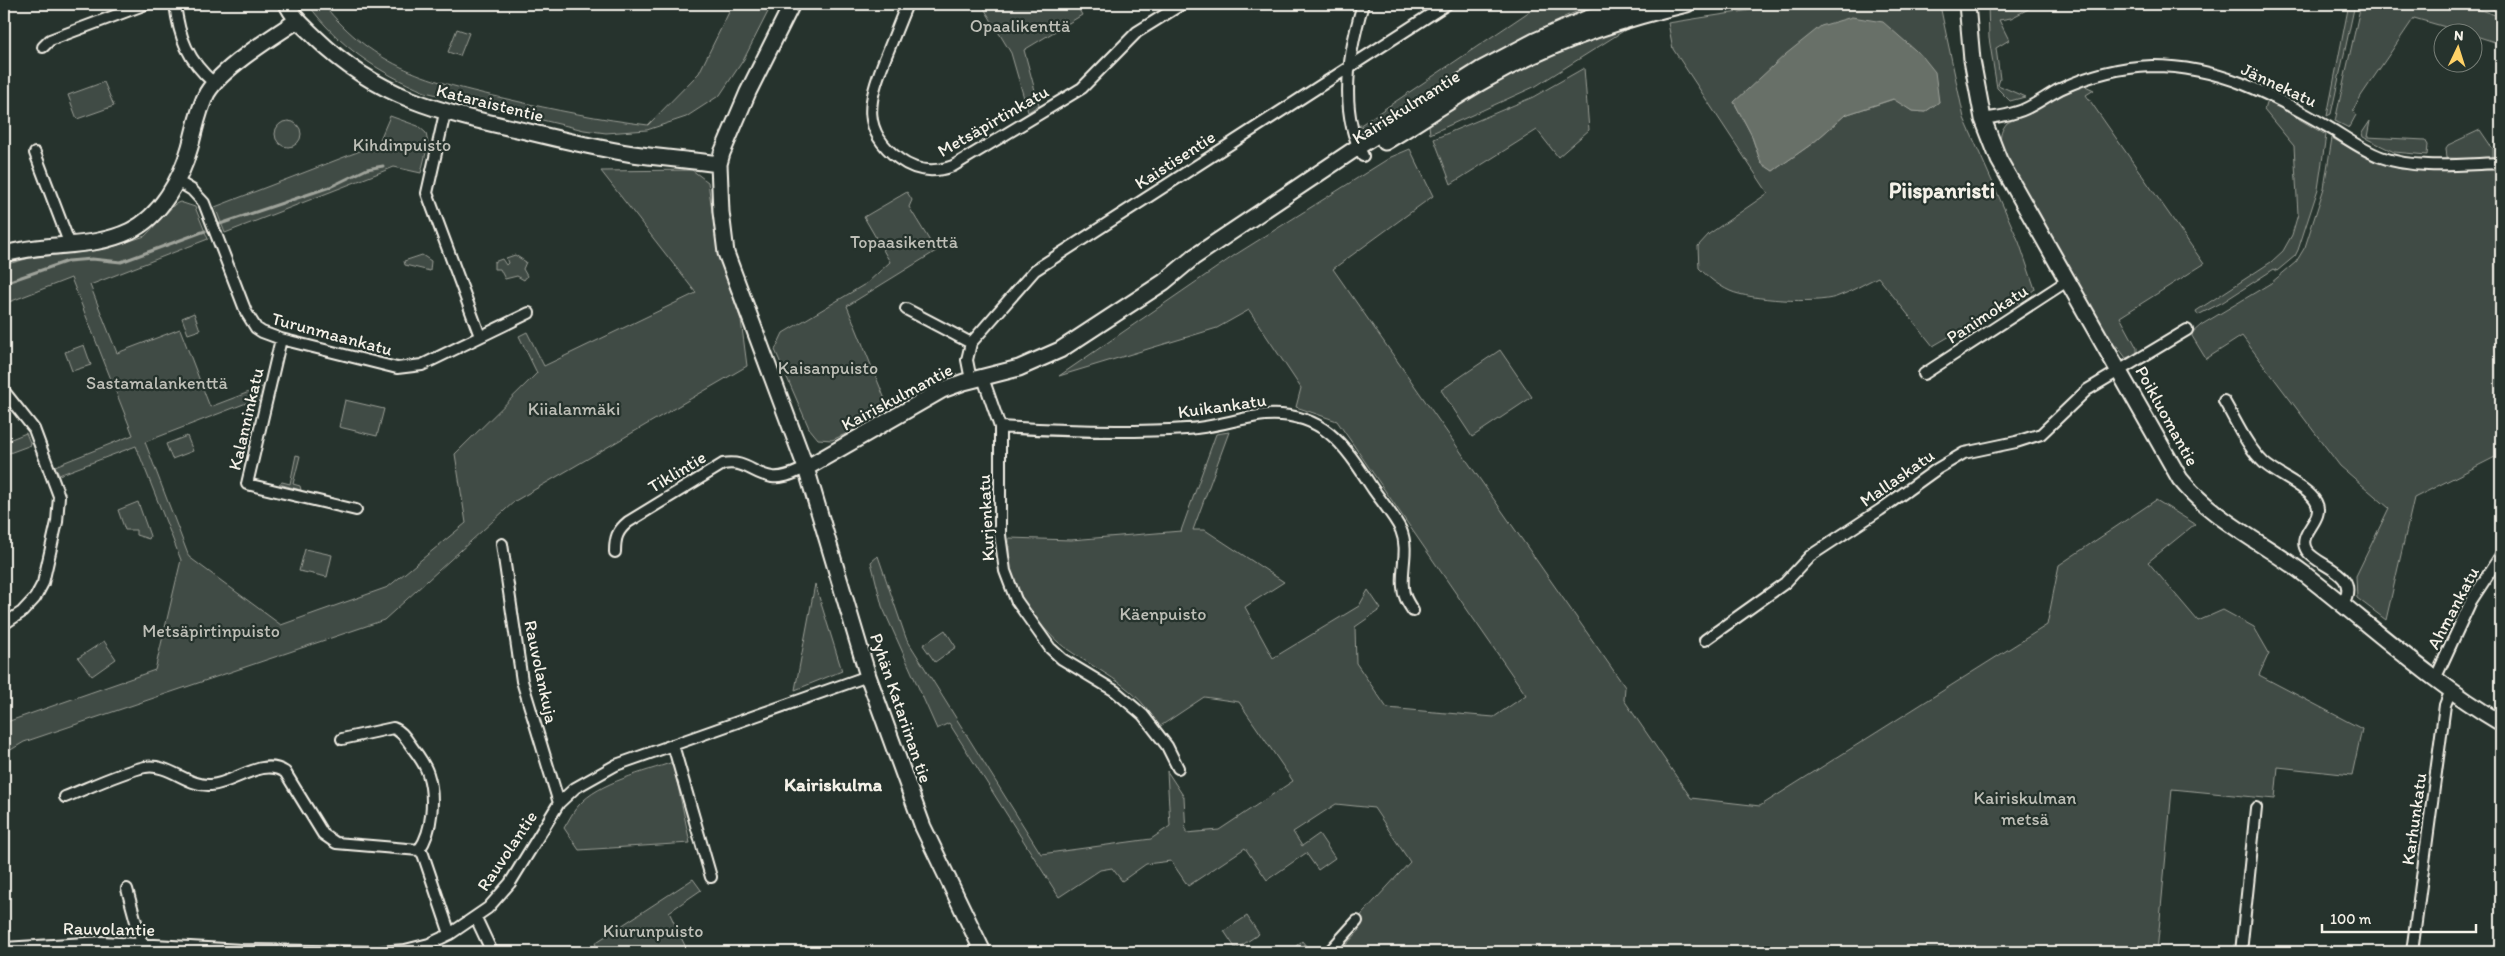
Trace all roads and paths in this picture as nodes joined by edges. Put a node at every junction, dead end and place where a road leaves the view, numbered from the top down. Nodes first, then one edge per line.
1 (146, 4) edge
2 (175, 4) edge
3 (287, 4) edge
4 (792, 4) edge
5 (907, 4) edge
6 (1363, 4) edge
7 (1447, 4) edge
8 (1637, 4) edge
9 (1687, 4) edge
10 (1967, 4) edge
11 (1177, 5) edge
12 (298, 20) junction
13 (43, 47) dead end
14 (1349, 67) junction
15 (214, 83) junction
16 (445, 113) junction
17 (1983, 119) junction
18 (1360, 151) junction
19 (35, 153) dead end
20 (2501, 163) edge
21 (720, 164) junction
22 (177, 181) junction
23 (70, 245) junction
24 (4, 254) edge
25 (2067, 281) junction
26 (906, 309) dead end
27 (529, 313) dead end
28 (2187, 330) dead end
29 (480, 336) junction
30 (282, 339) junction
31 (971, 343) junction
32 (2120, 370) junction
33 (1924, 374) dead end
34 (977, 379) junction
35 (4, 391) edge
36 (2224, 401) dead end
37 (1000, 427) junction
38 (806, 468) junction
39 (356, 510) dead end
40 (502, 544) dead end
41 (615, 552) dead end
42 (2501, 555) edge
43 (2343, 604) junction
44 (1413, 611) dead end
45 (4, 624) edge
46 (1705, 640) dead end
47 (868, 676) junction
48 (2436, 677) junction
49 (2451, 690) junction
50 (2501, 723) edge
51 (342, 739) dead end
52 (673, 745) junction
53 (1178, 768) dead end
54 (65, 797) dead end
55 (559, 803) junction
56 (2256, 808) dead end
57 (419, 850) junction
58 (711, 877) dead end
59 (127, 889) dead end
60 (476, 918) junction
61 (1358, 921) dead end
62 (450, 934) junction
63 (142, 944) junction
64 (4, 948) edge
65 (492, 952) edge
66 (983, 952) edge
67 (1329, 952) edge
68 (2241, 952) edge
69 (2412, 952) edge

1 - 13 street
2 - 15 street
3 - 12 street, Kataraistentie
4 - 21 street
5 - 11 street, Metsäpirtinkatu
6 - 14 street
7 - 14 street, Kaistisentie
8 - 18 street, Kairiskulmantie
9 - 18 street, Kairiskulmantie
10 - 17 street, Poikluomantie
12 - 15 street
12 - 16 street, Kataraistentie
14 - 18 street
14 - 31 street, Kaistisentie
15 - 22 street
16 - 21 street, Kataraistentie
16 - 29 street
17 - 20 street, Jännekatu
17 - 25 street, Poikluomantie
18 - 34 street, Kairiskulmantie
19 - 23 street
21 - 38 street, Pyhän Katariinan tie
22 - 23 street
22 - 30 street, Turunmaankatu
23 - 24 street
25 - 32 street, Poikluomantie
25 - 33 street, Panimokatu
26 - 31 street
27 - 29 street, Turunmaankatu
28 - 32 street, Mallaskatu
29 - 30 street, Turunmaankatu
30 - 39 street, Kalanninkatu
31 - 34 street
32 - 43 street, Poikluomantie
32 - 46 street, Mallaskatu
34 - 37 street, Kurjenkatu
34 - 38 street, Kairiskulmantie
35 - 45 street
36 - 43 street
37 - 44 street, Kuikankatu
37 - 53 street, Kurjenkatu
38 - 41 street, Tiklintie
38 - 47 street, Pyhän Katariinan tie
40 - 55 street, Rauvolankuja
42 - 48 street, Ahmankatu
43 - 48 street, Poikluomantie
47 - 52 street, Rauvolantie
47 - 66 street, Pyhän Katariinan tie
48 - 49 street, Poikluomantie
49 - 50 street, Poikluomantie
49 - 69 street, Karhunkatu
51 - 57 street
52 - 55 street, Rauvolantie
52 - 58 street
54 - 57 street
55 - 60 street, Rauvolantie
56 - 68 street
57 - 62 street
59 - 63 street
60 - 62 street, Rauvolantie
60 - 65 street
61 - 67 street
62 - 63 street, Rauvolantie
63 - 64 street, Rauvolantie

